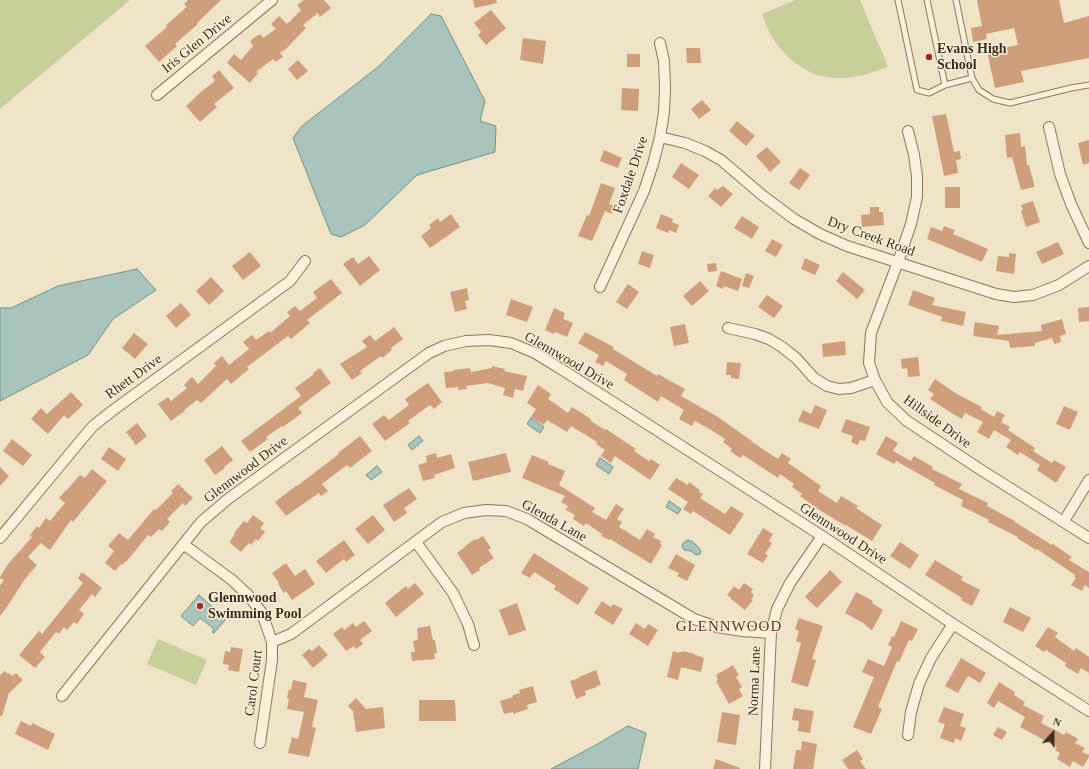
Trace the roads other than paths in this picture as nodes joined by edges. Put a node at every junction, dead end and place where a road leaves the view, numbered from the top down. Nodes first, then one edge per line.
1 (272, 0) edge
2 (898, 0) edge
3 (927, 0) edge
4 (956, 0) edge
5 (660, 43) dead end
6 (972, 78) junction
7 (945, 85) junction
8 (1089, 85) edge
9 (157, 95) dead end
10 (1050, 127) dead end
11 (908, 130) dead end
12 (660, 137) junction
13 (1089, 243) edge
14 (305, 261) dead end
15 (898, 262) junction
16 (1089, 266) edge
17 (600, 287) dead end
18 (728, 328) dead end
19 (875, 380) junction
20 (1089, 480) edge
21 (1064, 521) junction
22 (822, 536) junction
23 (0, 538) edge
24 (1089, 538) edge
25 (416, 542) junction
26 (183, 544) junction
27 (953, 624) junction
28 (771, 633) junction
29 (272, 642) junction
30 (474, 645) dead end
31 (62, 696) dead end
32 (1089, 711) edge
33 (908, 735) dead end
34 (260, 743) dead end
35 (765, 769) edge

1 - 9 street, Iris Glen Drive
2 - 7 lane
3 - 7 lane
4 - 6 lane
5 - 12 street, Foxdale Drive
6 - 7 lane
6 - 8 lane
10 - 13 street
11 - 15 street, Hillside Drive
12 - 15 street, Dry Creek Road
12 - 17 street, Foxdale Drive
14 - 23 street, Rhett Drive
15 - 16 street, Dry Creek Road
15 - 19 street, Hillside Drive
18 - 19 street
19 - 21 street, Hillside Drive
20 - 21 street
21 - 24 street, Hillside Drive
22 - 26 street, Glennwood Drive
22 - 27 street, Glennwood Drive
22 - 28 street, Norma Lane
25 - 28 street, Glenda Lane
25 - 29 street, Glenda Lane
25 - 30 street
26 - 29 street, Carol Court
26 - 31 street, Glennwood Drive
27 - 32 street, Glennwood Drive
27 - 33 street
28 - 35 street, Norma Lane
29 - 34 street, Carol Court

